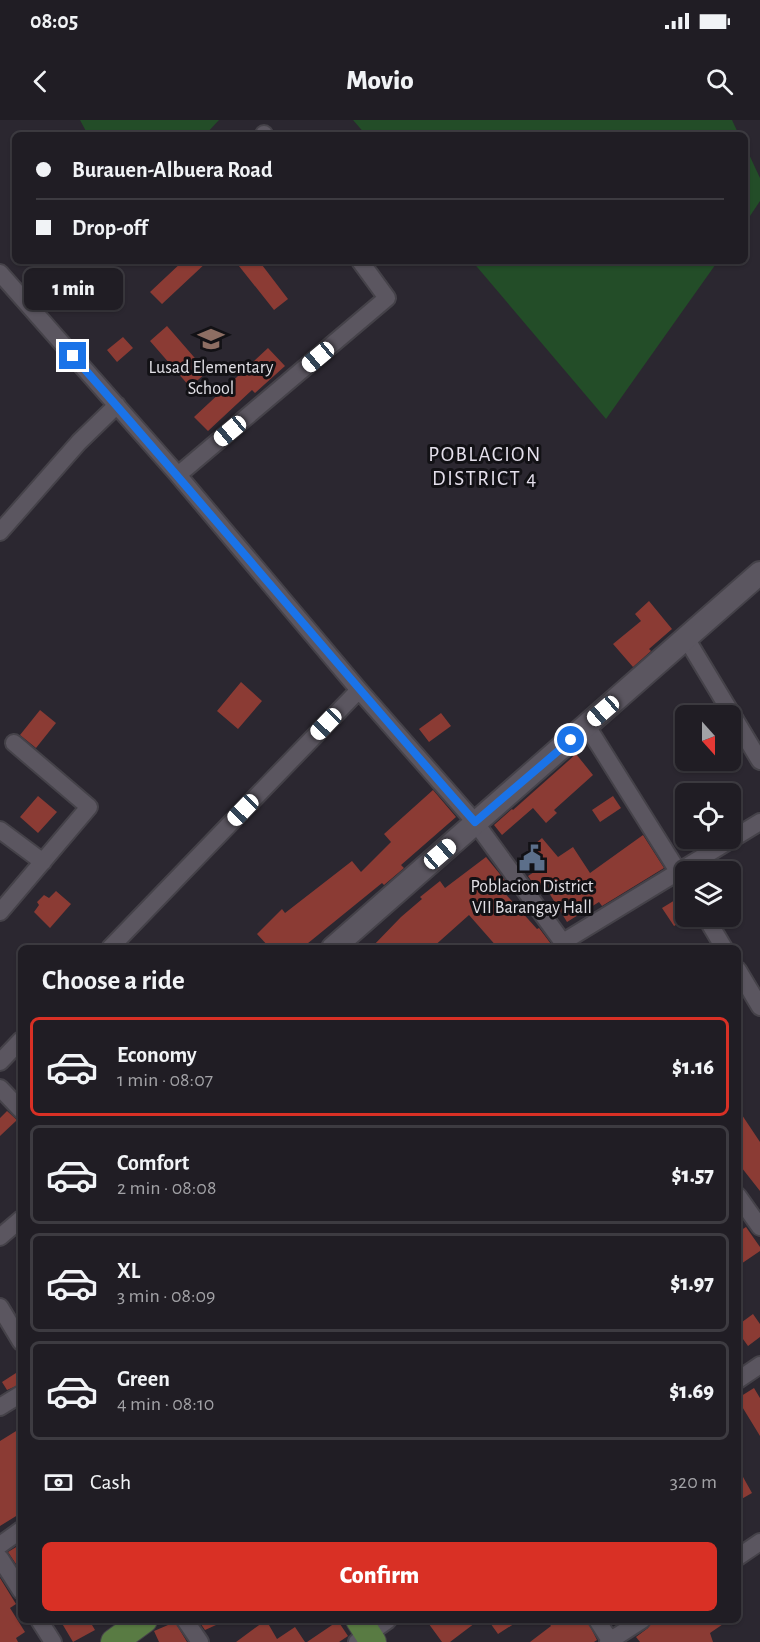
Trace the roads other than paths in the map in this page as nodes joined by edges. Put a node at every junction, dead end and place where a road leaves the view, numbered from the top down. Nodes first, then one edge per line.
1 (362, 264) edge
2 (0, 273) edge
3 (117, 405) junction
4 (178, 475) junction
5 (0, 532) edge
6 (760, 573) edge
7 (686, 638) junction
8 (359, 690) junction
9 (586, 726) junction
10 (15, 743) dead end
11 (760, 760) edge
12 (475, 822) junction
13 (760, 822) edge
14 (0, 830) edge
15 (706, 861) edge
16 (43, 862) junction
17 (675, 867) edge
18 (675, 882) edge
19 (0, 912) edge
20 (712, 927) edge
21 (113, 945) edge
22 (336, 945) edge
23 (565, 945) edge
24 (722, 945) edge
25 (741, 975) edge
26 (760, 1007) edge
27 (18, 1043) edge
28 (0, 1062) edge
29 (0, 1088) edge
30 (18, 1107) edge
31 (760, 1197) edge
32 (741, 1205) edge
33 (18, 1221) edge
34 (760, 1227) edge
35 (0, 1236) edge
36 (0, 1307) edge
37 (18, 1337) edge
38 (760, 1365) edge
39 (741, 1378) edge
40 (18, 1396) edge
41 (0, 1407) edge
42 (18, 1532) edge
43 (760, 1542) edge
44 (0, 1545) edge
45 (741, 1554) edge
46 (0, 1558) edge
47 (18, 1586) edge
48 (41, 1623) edge
49 (140, 1623) edge
50 (187, 1623) edge
51 (599, 1623) edge
52 (638, 1623) edge
53 (53, 1642) edge
54 (114, 1642) edge
55 (200, 1642) edge
56 (610, 1642) edge

1 - 4 street
2 - 3 street
3 - 4 street
3 - 5 street
4 - 8 street
6 - 7 street
7 - 9 street
7 - 11 street
8 - 12 street
8 - 21 street
9 - 12 street
9 - 17 street
10 - 16 street
12 - 22 street
12 - 23 street
13 - 15 street
14 - 16 street
16 - 19 street
18 - 23 street
20 - 24 street
25 - 26 street
27 - 28 street
29 - 30 street
31 - 32 street
32 - 34 street
33 - 35 street
36 - 37 street
38 - 39 street
40 - 41 street
42 - 44 street
43 - 45 street
46 - 47 street
48 - 53 street
49 - 54 main road
50 - 55 street
51 - 56 street
52 - 56 street

